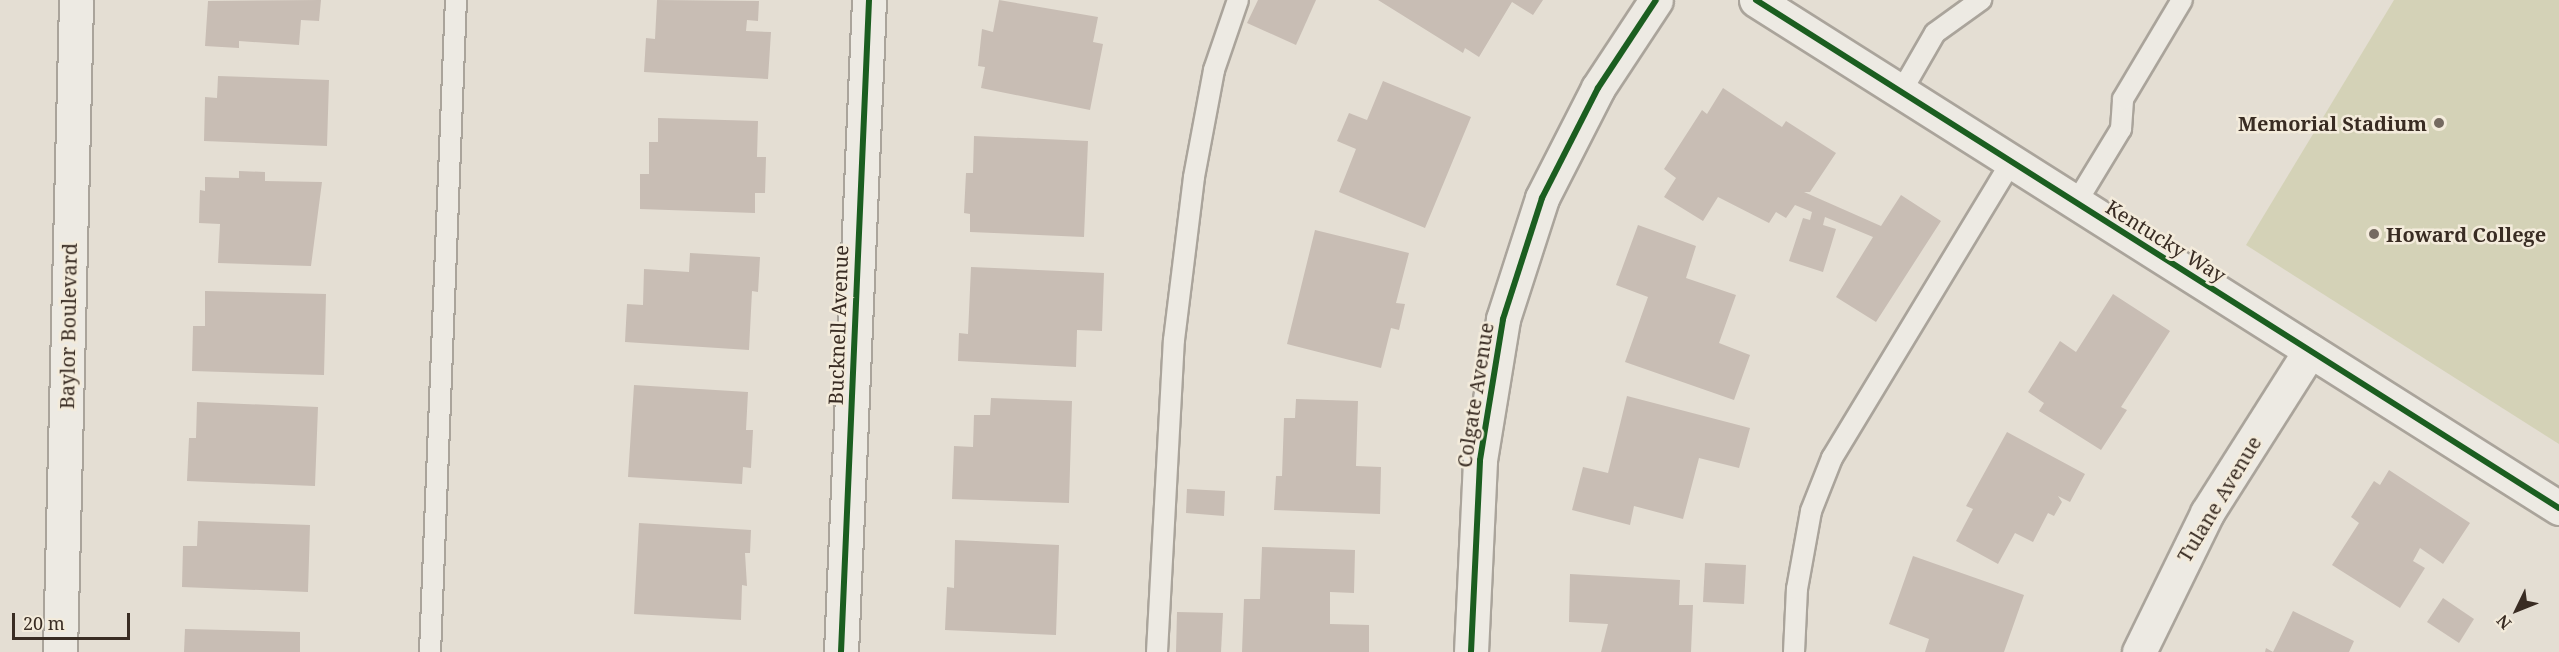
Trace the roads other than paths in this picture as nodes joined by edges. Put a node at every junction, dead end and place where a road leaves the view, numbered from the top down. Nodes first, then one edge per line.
1 (76, 0) edge
2 (456, 0) edge
3 (869, 0) edge
4 (1238, 0) edge
5 (1656, 0) edge
6 (1756, 0) edge
7 (1981, 0) edge
8 (2182, 0) edge
9 (1901, 92) junction
10 (2011, 162) junction
11 (2076, 203) junction
12 (2310, 351) junction
13 (2559, 508) edge
14 (60, 652) edge
15 (430, 652) edge
16 (841, 652) edge
17 (1157, 652) edge
18 (1471, 652) edge
19 (1794, 652) edge
20 (2139, 652) edge

1 - 14 street, Baylor Boulevard
2 - 15 lane
3 - 16 street, Bucknell Avenue
4 - 17 lane
5 - 18 street, Colgate Avenue
6 - 9 street, Kentucky Way
7 - 9 lane
8 - 11 lane
9 - 10 street, Kentucky Way
10 - 11 street, Kentucky Way
10 - 19 lane
11 - 12 street, Kentucky Way
12 - 13 street, Kentucky Way
12 - 20 street, Tulane Avenue

